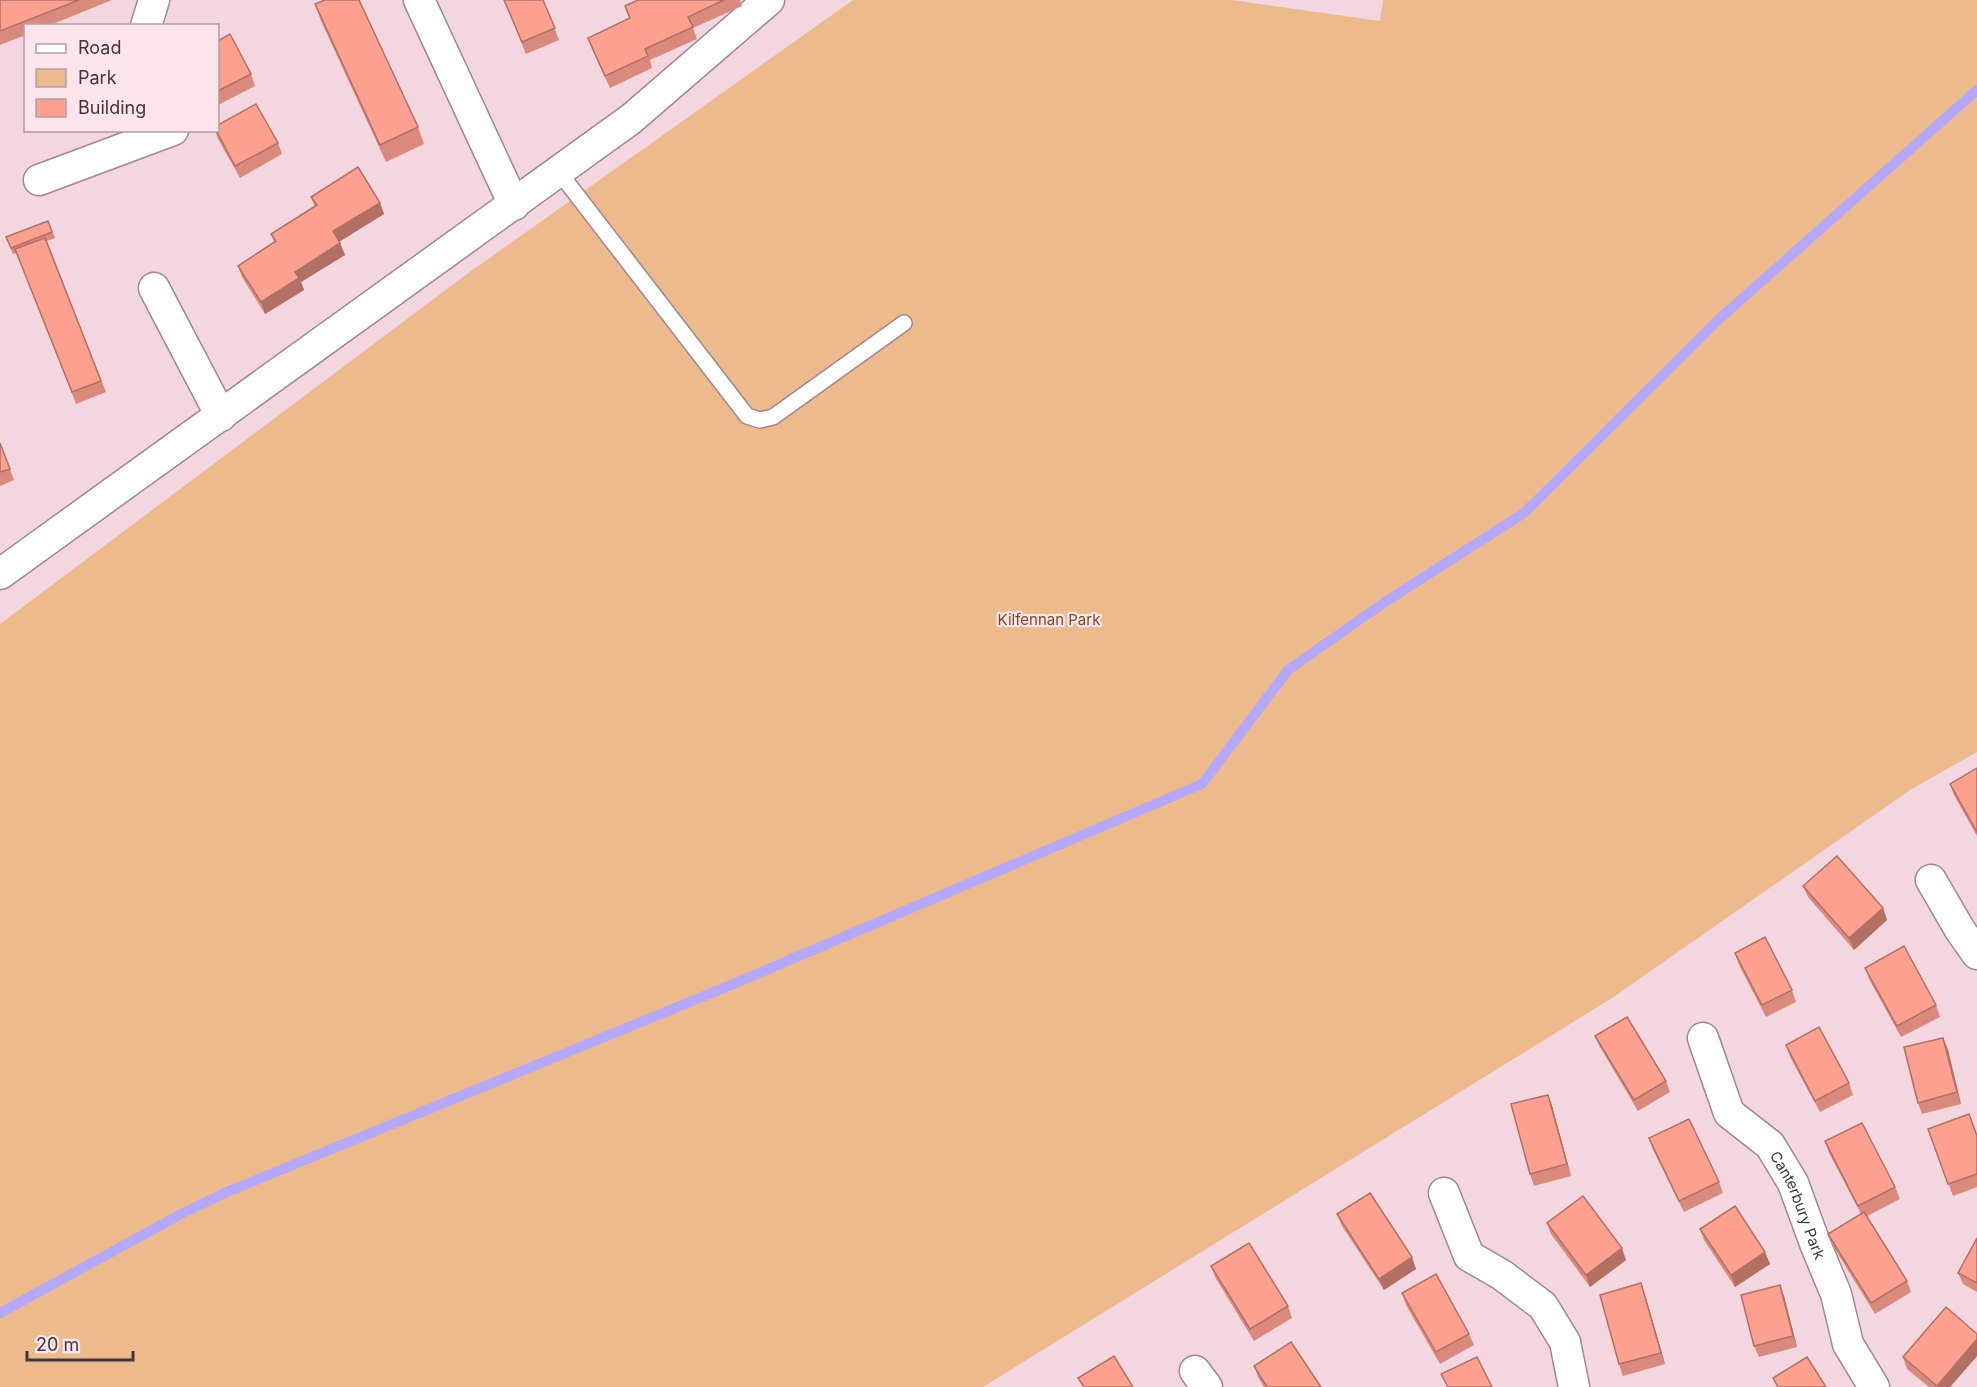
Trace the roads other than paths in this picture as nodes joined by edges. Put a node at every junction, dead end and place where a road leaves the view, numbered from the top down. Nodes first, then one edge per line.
1 (154, 0) edge
2 (419, 0) edge
3 (769, 0) edge
4 (147, 24) edge
5 (168, 132) edge
6 (559, 172) junction
7 (39, 180) dead end
8 (514, 205) junction
9 (154, 288) dead end
10 (904, 323) dead end
11 (221, 416) junction
12 (0, 574) edge
13 (1931, 880) dead end
14 (1977, 954) edge
15 (1703, 1038) dead end
16 (1444, 1192) dead end
17 (1574, 1387) edge
18 (1874, 1387) edge

1 - 4 street
2 - 8 street
3 - 6 street
5 - 7 street
6 - 8 street
6 - 10 lane
8 - 11 street
9 - 11 street
11 - 12 street
13 - 14 street
15 - 18 street, Canterbury Park
16 - 17 street

